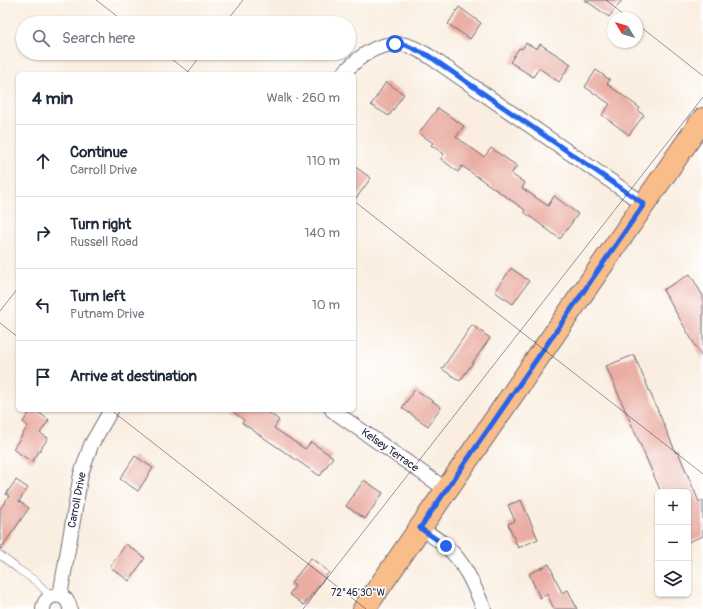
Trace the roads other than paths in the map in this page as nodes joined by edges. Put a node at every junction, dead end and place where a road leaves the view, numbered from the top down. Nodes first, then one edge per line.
1 (356, 60) edge
2 (356, 60) edge
3 (345, 72) edge
4 (703, 120) edge
5 (644, 204) junction
6 (110, 412) edge
7 (335, 412) edge
8 (447, 490) junction
9 (420, 528) junction
10 (0, 555) edge
11 (55, 596) junction
12 (43, 609) edge
13 (70, 609) edge
14 (364, 609) edge
15 (484, 609) edge

1 - 3 street
2 - 5 street
4 - 5 main road
5 - 8 main road
6 - 11 street, Carroll Drive
7 - 8 street, Kelsey Terrace
8 - 9 main road
9 - 14 main road
9 - 15 street
10 - 11 lane
11 - 12 street, Carroll Drive
11 - 13 street

